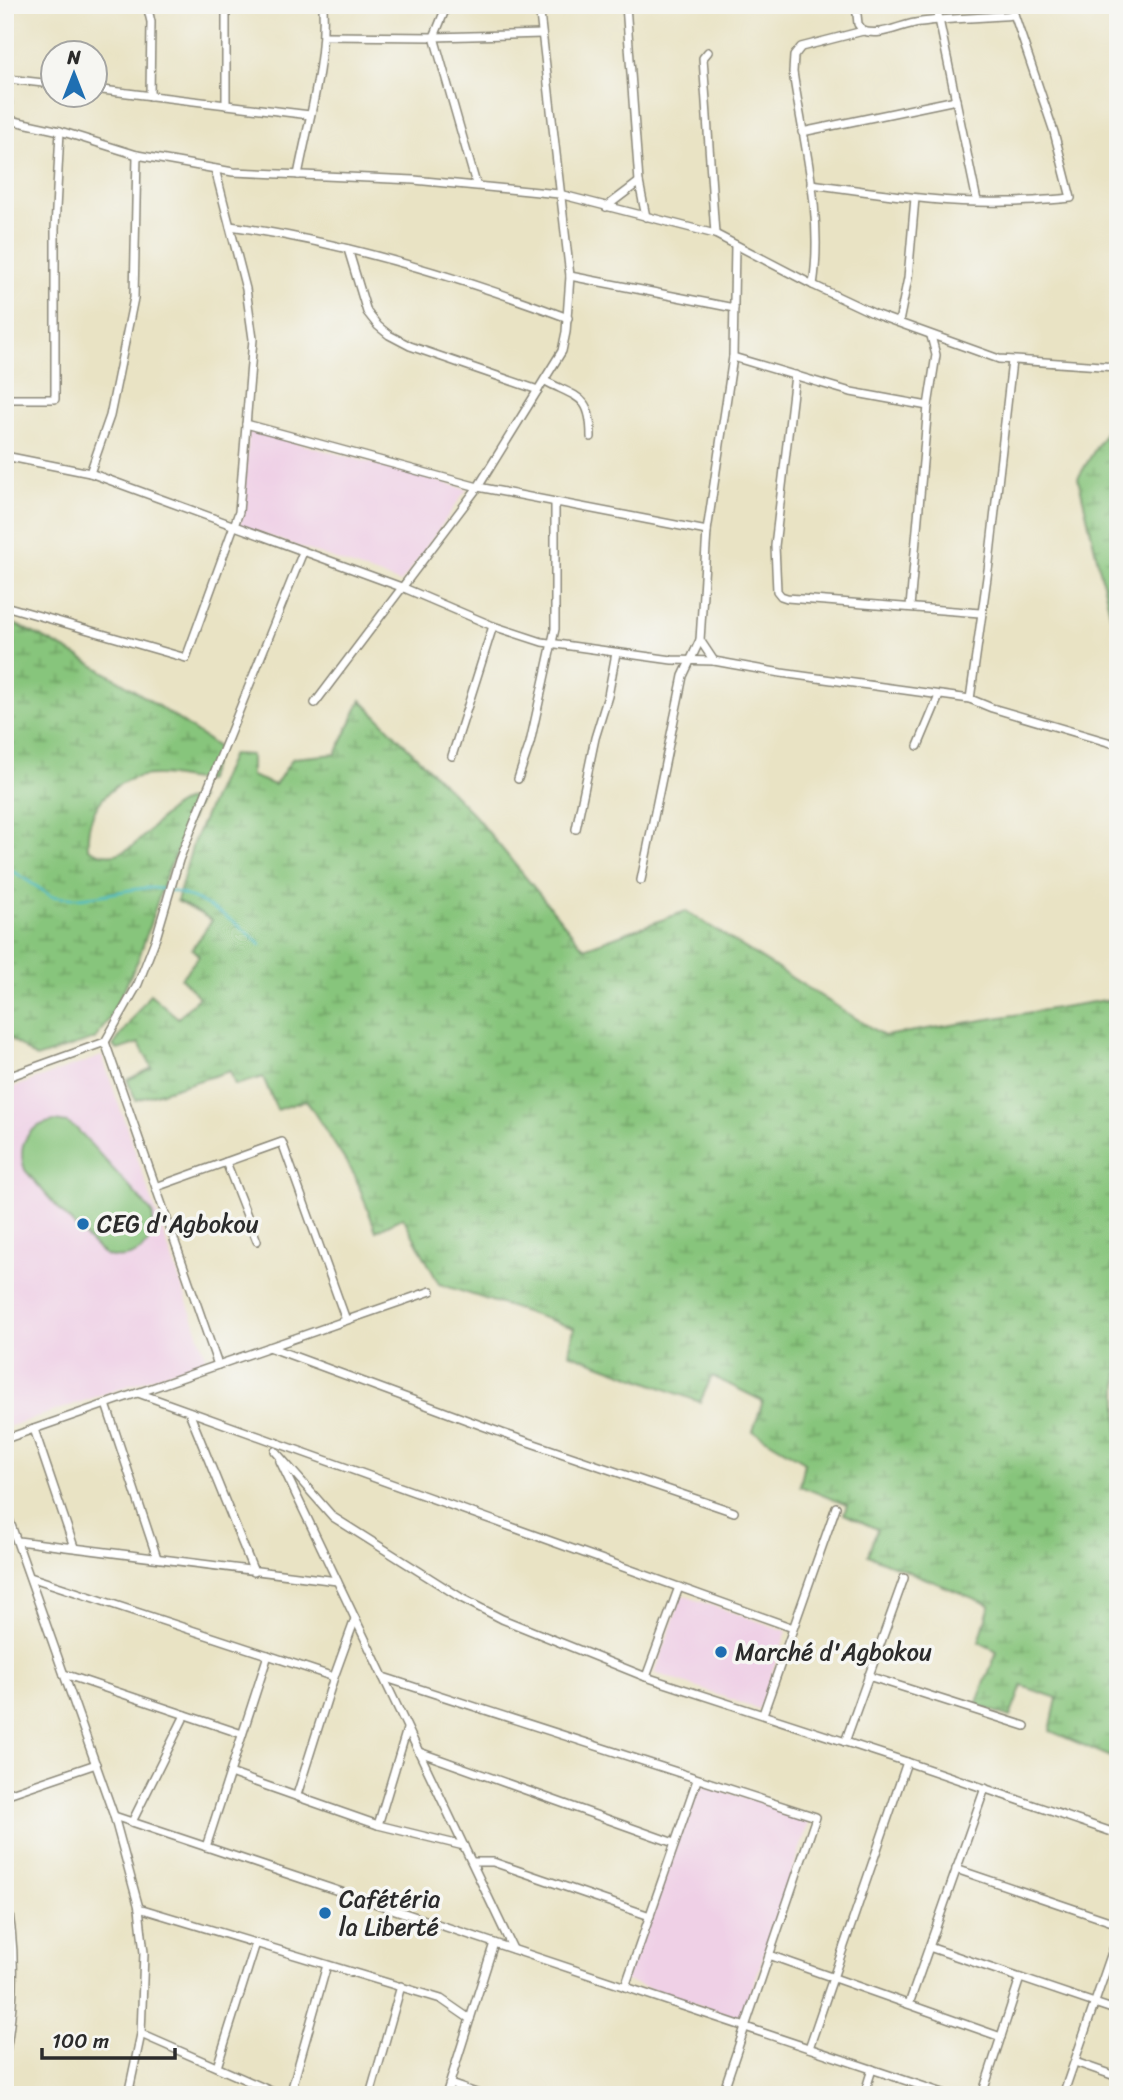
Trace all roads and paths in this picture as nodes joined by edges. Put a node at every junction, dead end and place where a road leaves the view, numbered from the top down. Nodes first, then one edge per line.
1 (148, 5) edge
2 (226, 5) edge
3 (323, 5) edge
4 (447, 5) edge
5 (539, 5) edge
6 (626, 5) edge
7 (856, 5) edge
8 (936, 5) edge
9 (1011, 5) edge
10 (1014, 15) junction
11 (939, 21) junction
12 (863, 30) junction
13 (5, 33) edge
14 (542, 34) junction
15 (325, 36) junction
16 (435, 37) junction
17 (708, 52) dead end
18 (8, 79) junction
19 (38, 82) edge
20 (108, 91) edge
21 (150, 96) junction
22 (956, 100) junction
23 (226, 105) junction
24 (310, 115) junction
25 (7, 120) edge
26 (60, 131) junction
27 (802, 132) junction
28 (137, 155) junction
29 (215, 169) junction
30 (298, 175) junction
31 (639, 182) junction
32 (476, 184) junction
33 (811, 184) junction
34 (559, 194) junction
35 (915, 198) junction
36 (977, 201) junction
37 (606, 207) junction
38 (646, 217) junction
39 (230, 226) junction
40 (715, 234) junction
41 (735, 245) junction
42 (348, 249) junction
43 (570, 276) junction
44 (813, 285) junction
45 (734, 308) junction
46 (568, 318) junction
47 (900, 321) junction
48 (931, 336) junction
49 (950, 343) junction
50 (936, 355) junction
51 (733, 357) junction
52 (1012, 360) junction
53 (1115, 367) dead end
54 (795, 375) junction
55 (545, 381) junction
56 (538, 390) junction
57 (5, 399) edge
58 (928, 406) junction
59 (246, 424) junction
60 (591, 437) dead end
61 (5, 456) edge
62 (90, 473) junction
63 (478, 486) junction
64 (555, 502) junction
65 (236, 527) junction
66 (706, 531) junction
67 (303, 552) junction
68 (404, 587) junction
69 (5, 606) edge
70 (910, 607) junction
71 (980, 613) junction
72 (493, 626) junction
73 (700, 640) junction
74 (551, 644) junction
75 (615, 653) junction
76 (672, 660) junction
77 (691, 660) junction
78 (714, 661) junction
79 (683, 676) junction
80 (939, 696) junction
81 (970, 699) junction
82 (315, 703) dead end
83 (1118, 745) edge
84 (919, 746) dead end
85 (452, 756) dead end
86 (518, 779) dead end
87 (576, 829) dead end
88 (641, 880) dead end
89 (105, 1042) junction
90 (5, 1078) edge
91 (226, 1162) junction
92 (156, 1187) junction
93 (257, 1241) dead end
94 (431, 1290) dead end
95 (346, 1320) junction
96 (269, 1347) junction
97 (218, 1365) junction
98 (138, 1393) junction
99 (106, 1404) junction
100 (189, 1412) junction
101 (34, 1429) junction
102 (5, 1439) edge
103 (271, 1441) junction
104 (275, 1451) junction
105 (836, 1507) dead end
106 (5, 1508) edge
107 (734, 1512) dead end
108 (18, 1541) junction
109 (74, 1547) junction
110 (157, 1558) junction
111 (254, 1572) junction
112 (30, 1577) junction
113 (904, 1578) dead end
114 (337, 1581) junction
115 (679, 1587) junction
116 (355, 1619) junction
117 (793, 1628) junction
118 (268, 1655) junction
119 (64, 1674) junction
120 (383, 1676) junction
121 (868, 1676) junction
122 (334, 1677) junction
123 (646, 1677) junction
124 (763, 1714) junction
125 (185, 1715) junction
126 (1025, 1726) dead end
127 (408, 1728) junction
128 (242, 1734) junction
129 (845, 1742) junction
130 (419, 1752) junction
131 (907, 1762) junction
132 (96, 1764) junction
133 (230, 1773) junction
134 (697, 1780) junction
135 (985, 1788) junction
136 (5, 1795) edge
137 (297, 1795) junction
138 (114, 1816) junction
139 (132, 1822) junction
140 (378, 1825) junction
141 (1118, 1834) edge
142 (674, 1843) junction
143 (464, 1846) junction
144 (206, 1847) junction
145 (472, 1863) junction
146 (956, 1869) junction
147 (5, 1892) edge
148 (139, 1908) junction
149 (650, 1916) junction
150 (1118, 1924) edge
151 (1118, 1935) edge
152 (256, 1943) junction
153 (494, 1943) junction
154 (929, 1947) junction
155 (513, 1948) junction
156 (769, 1955) junction
157 (327, 1965) junction
158 (833, 1978) junction
159 (1020, 1978) junction
160 (401, 1986) junction
161 (625, 1987) junction
162 (1095, 2003) junction
163 (909, 2004) junction
164 (1118, 2011) edge
165 (470, 2019) junction
166 (745, 2027) junction
167 (141, 2034) junction
168 (1001, 2037) junction
169 (808, 2048) junction
170 (5, 2057) edge
171 (1075, 2062) junction
172 (217, 2067) junction
173 (872, 2069) junction
174 (1118, 2077) edge
175 (450, 2084) junction
176 (128, 2095) edge
177 (280, 2095) edge
178 (290, 2095) edge
179 (370, 2095) edge
180 (446, 2095) edge
181 (482, 2095) edge
182 (722, 2095) edge
183 (864, 2095) edge
184 (949, 2095) edge
185 (982, 2095) edge
186 (1063, 2095) edge

1 - 21 street
2 - 23 street
3 - 15 street
4 - 16 street
5 - 14 street
6 - 31 street
7 - 12 street
8 - 11 street
9 - 10 street
10 - 11 street
10 - 36 street
11 - 12 street
11 - 22 street
12 - 27 street
13 - 18 street
14 - 16 street
14 - 34 street
15 - 16 street
15 - 24 street
16 - 32 street
17 - 40 street
18 - 19 street
18 - 25 street
20 - 21 street
21 - 23 street
22 - 27 street
22 - 36 street
23 - 24 street
24 - 30 street
25 - 26 street
26 - 28 street
26 - 57 street
27 - 33 street
28 - 29 street
28 - 62 street
29 - 30 street
29 - 39 street
30 - 32 street
31 - 37 street
31 - 38 street
32 - 34 street
33 - 35 street
33 - 44 street
34 - 37 street
34 - 43 street
35 - 36 street
35 - 47 street
37 - 38 street
38 - 40 street
39 - 42 street
39 - 59 street
40 - 41 street
41 - 44 street
41 - 45 street
42 - 46 street
42 - 56 street
43 - 45 street
43 - 46 street
44 - 47 street
45 - 51 street
46 - 55 street
47 - 48 street
48 - 49 street
48 - 50 street
49 - 50 street
49 - 52 street
50 - 58 street
51 - 54 street
51 - 66 street
52 - 53 street
52 - 71 street
54 - 58 street
54 - 70 street
55 - 56 street
55 - 60 street
56 - 63 street
58 - 70 street
59 - 63 street
59 - 65 street
61 - 62 street
62 - 65 street
63 - 64 street
63 - 68 street
64 - 66 street
64 - 74 street
65 - 67 street
65 - 69 street
66 - 73 street
67 - 68 street
67 - 89 street
68 - 72 street
68 - 82 street
70 - 71 street
71 - 81 street
72 - 74 street
72 - 85 street
73 - 77 street
73 - 78 street
74 - 75 street
74 - 86 street
75 - 76 street
75 - 87 street
76 - 77 street
76 - 79 street
77 - 78 street
77 - 79 street
78 - 80 street
79 - 88 street
80 - 81 street
80 - 84 street
81 - 83 street
89 - 90 street
89 - 92 street
91 - 92 street
91 - 93 street
91 - 95 street
92 - 97 street
94 - 95 street
95 - 96 street
96 - 97 street
96 - 107 street
97 - 98 street
98 - 99 street
98 - 100 street
99 - 101 street
99 - 110 street
100 - 103 street
100 - 111 street
101 - 102 street
101 - 109 street
103 - 104 street
103 - 115 street
104 - 114 street
104 - 123 street
105 - 117 street
106 - 108 street
108 - 109 street
108 - 112 street
109 - 110 street
110 - 111 street
111 - 114 street
112 - 118 street
112 - 119 street
113 - 121 street
114 - 116 street
115 - 117 street
115 - 123 street
116 - 120 street
116 - 122 street
117 - 124 street
118 - 122 street
118 - 128 street
119 - 125 street
119 - 132 street
120 - 127 street
120 - 134 street
121 - 126 street
121 - 129 street
122 - 137 street
123 - 124 street
124 - 129 street
125 - 128 street
125 - 139 street
127 - 130 street
127 - 140 street
128 - 133 street
129 - 131 street
130 - 142 street
130 - 143 street
131 - 135 street
131 - 158 street
132 - 136 street
132 - 138 street
133 - 137 street
133 - 144 street
134 - 142 street
134 - 156 street
135 - 141 street
135 - 146 street
137 - 140 street
138 - 139 street
138 - 148 street
139 - 144 street
140 - 143 street
142 - 149 street
143 - 145 street
144 - 153 street
145 - 149 street
145 - 155 street
146 - 150 street
146 - 154 street
147 - 170 street
148 - 152 street
148 - 167 street
149 - 161 street
151 - 162 street
152 - 157 street
152 - 172 street
153 - 155 street
153 - 165 street
154 - 159 street
154 - 163 street
155 - 161 street
156 - 158 street
156 - 166 street
157 - 160 street
157 - 178 street
158 - 163 street
158 - 169 street
159 - 162 street
159 - 168 street
160 - 165 street
160 - 179 street
161 - 166 street
162 - 164 street
162 - 171 street
163 - 168 street
165 - 175 street
166 - 169 street
166 - 182 street
167 - 172 street
167 - 176 street
168 - 185 street
169 - 173 street
171 - 174 street
171 - 186 street
172 - 177 street
173 - 183 street
173 - 184 street
175 - 180 street
175 - 181 street

